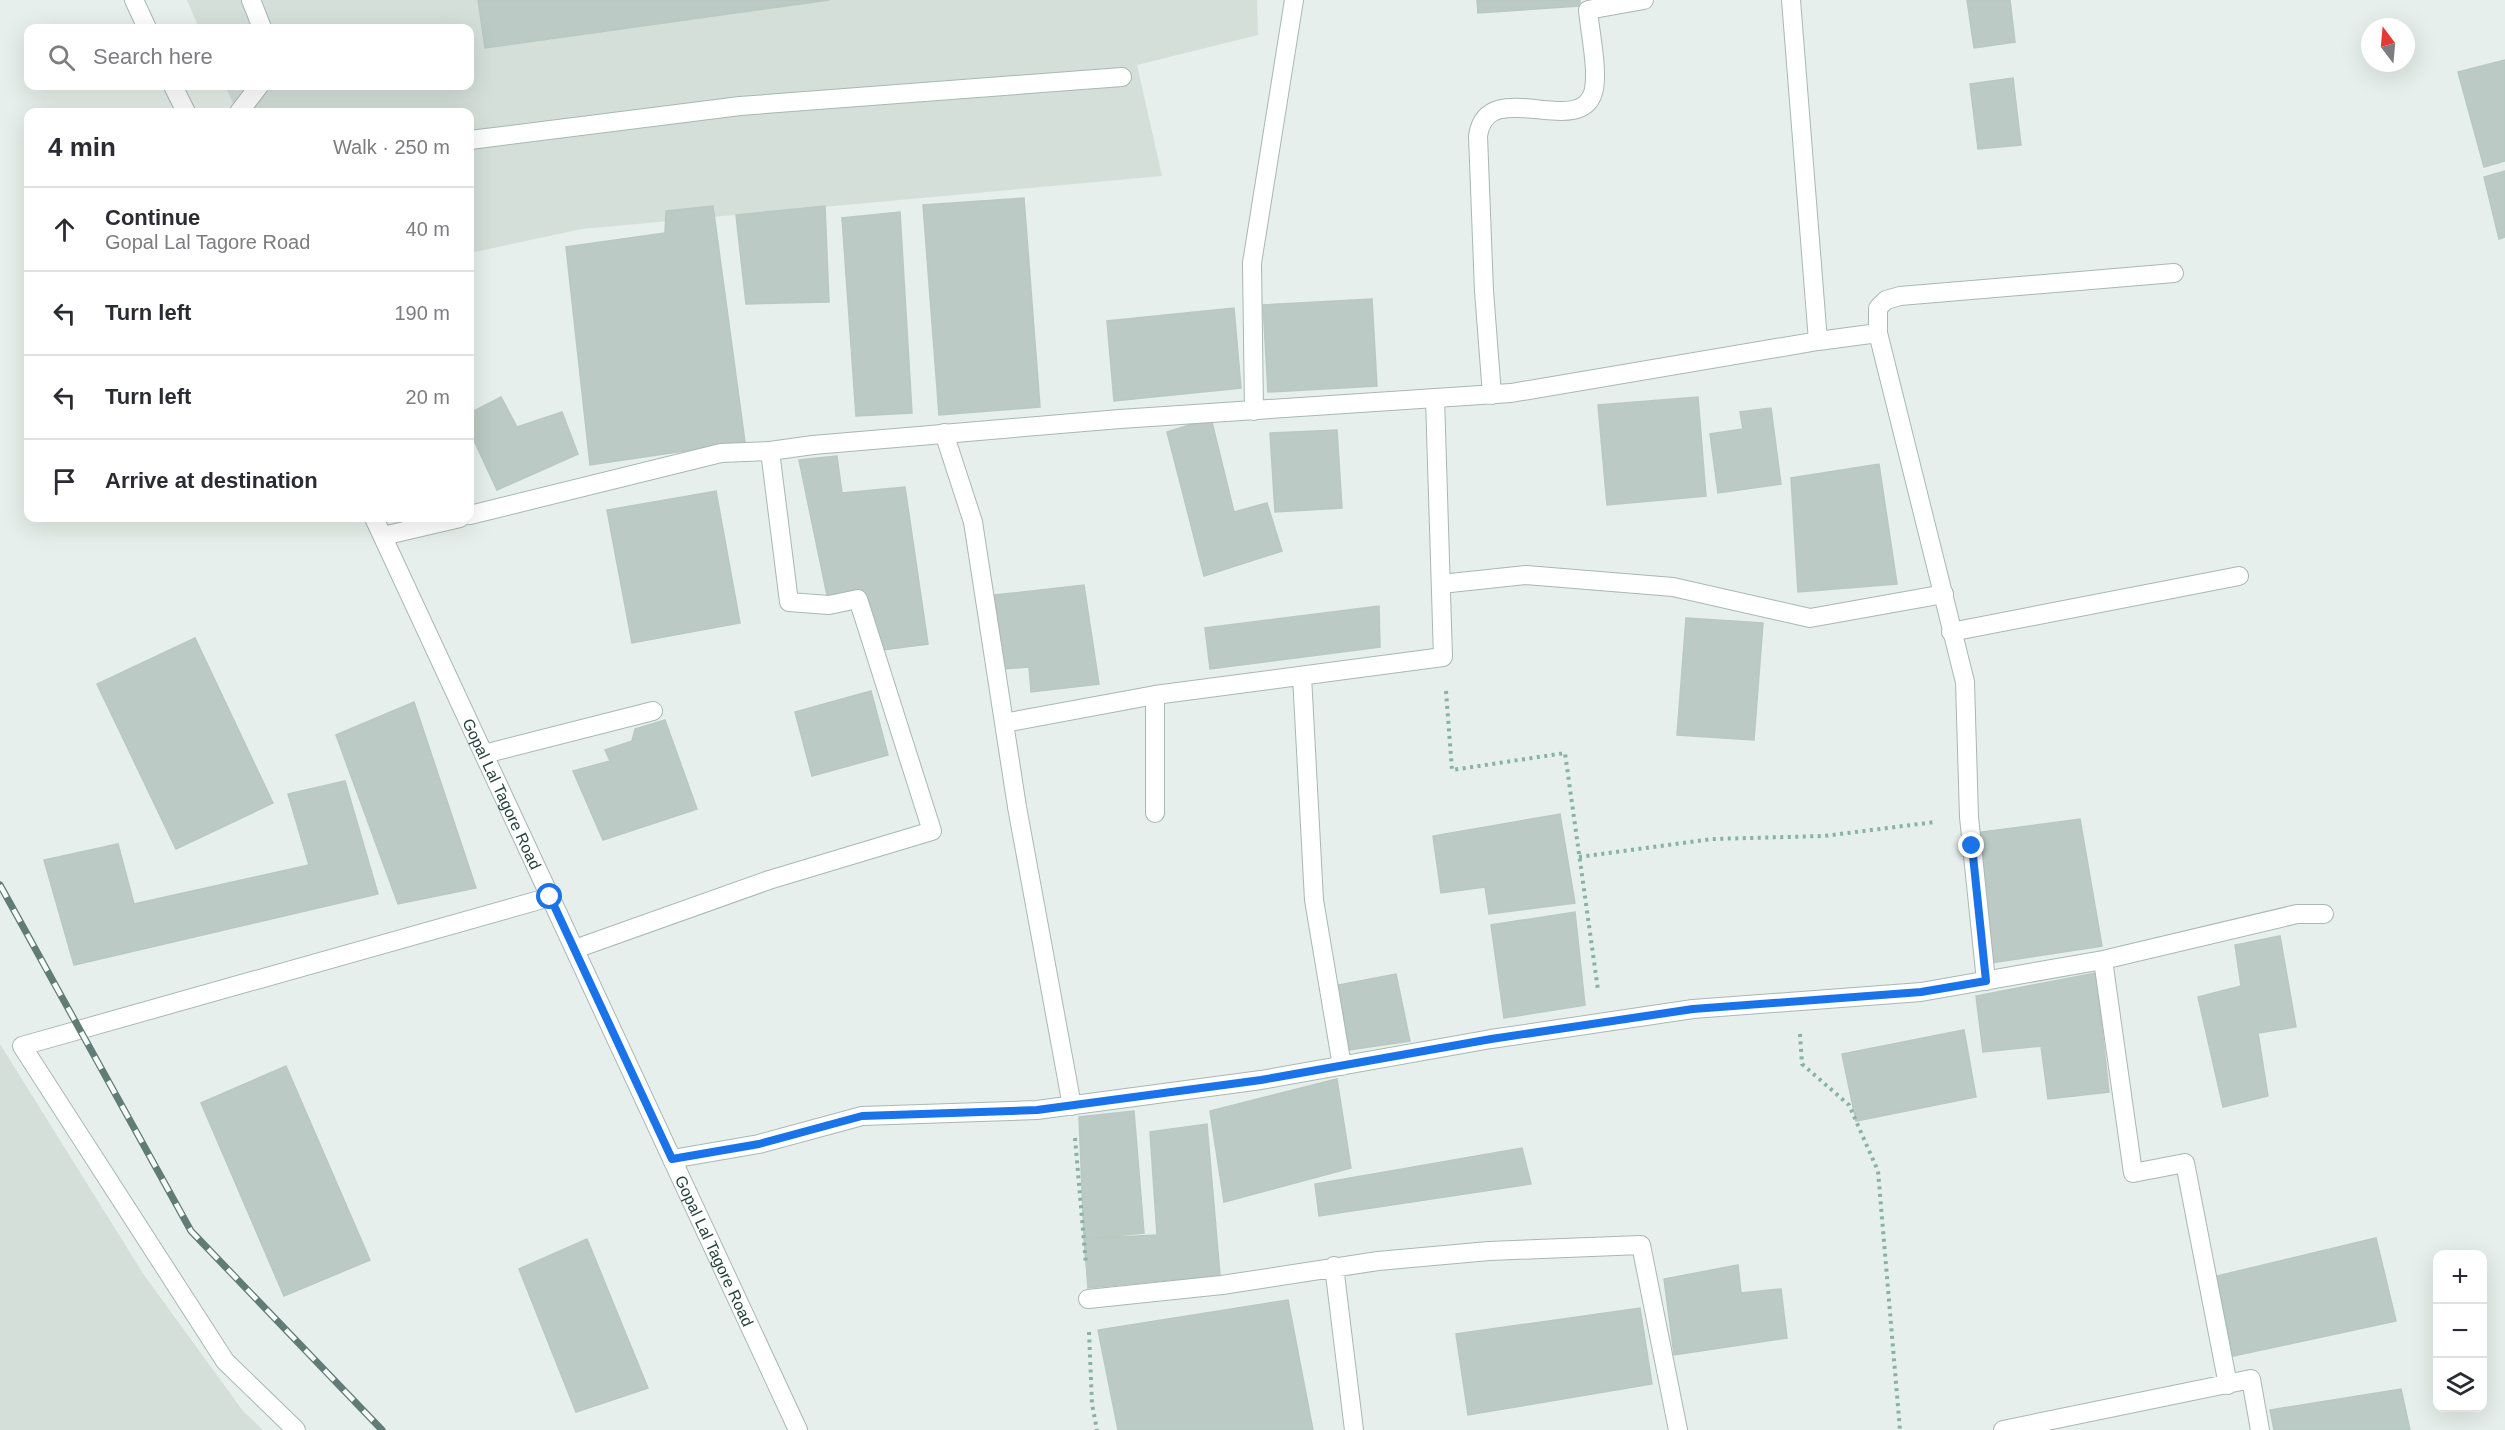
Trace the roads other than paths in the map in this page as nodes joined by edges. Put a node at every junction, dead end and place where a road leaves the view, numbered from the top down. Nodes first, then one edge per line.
1 (134, 0) edge
2 (251, 0) edge
3 (1294, 0) edge
4 (1644, 0) edge
5 (1791, 0) edge
6 (145, 24) edge
7 (260, 24) edge
8 (1122, 77) dead end
9 (175, 90) edge
10 (257, 90) edge
11 (184, 108) edge
12 (242, 108) edge
13 (474, 139) edge
14 (2174, 273) dead end
15 (1878, 333) junction
16 (1818, 341) junction
17 (1492, 395) junction
18 (1435, 398) junction
19 (1254, 411) junction
20 (944, 433) junction
21 (771, 451) junction
22 (474, 514) edge
23 (376, 522) edge
24 (443, 522) edge
25 (383, 536) junction
26 (2239, 576) dead end
27 (1441, 584) junction
28 (1944, 594) junction
29 (1951, 632) junction
30 (1302, 675) junction
31 (1155, 695) junction
32 (653, 711) dead end
33 (1004, 723) junction
34 (484, 754) junction
35 (1155, 813) dead end
36 (550, 897) junction
37 (2324, 914) dead end
38 (575, 949) junction
39 (2103, 960) junction
40 (1986, 981) junction
41 (1342, 1066) junction
42 (1072, 1106) junction
43 (672, 1159) junction
44 (1334, 1266) junction
45 (1088, 1299) dead end
46 (2228, 1384) junction
47 (2054, 1425) edge
48 (296, 1430) edge
49 (798, 1430) edge
50 (1353, 1430) edge
51 (1678, 1430) edge
52 (2003, 1430) edge
53 (2260, 1430) edge

1 - 6 street
2 - 7 street
3 - 19 street
4 - 17 street
5 - 16 street
8 - 13 street
9 - 11 street
10 - 12 street
14 - 15 street
15 - 16 street
15 - 28 street
16 - 17 street
17 - 18 street
18 - 19 street
18 - 27 street
19 - 20 street
20 - 21 street
20 - 33 street
21 - 22 street
21 - 38 street
23 - 25 street, Gopal Lal Tagore Road
24 - 25 street
25 - 34 street, Gopal Lal Tagore Road
26 - 29 street
27 - 28 street
27 - 30 street
28 - 29 street
29 - 40 street
30 - 31 street
30 - 41 street
31 - 33 street
31 - 35 street
32 - 34 street
33 - 42 street
34 - 36 street, Gopal Lal Tagore Road
36 - 38 street, Gopal Lal Tagore Road
36 - 48 street
37 - 39 street
38 - 43 street, Gopal Lal Tagore Road
39 - 40 street
39 - 46 street
40 - 41 street
41 - 42 street
42 - 43 street
43 - 49 street, Gopal Lal Tagore Road
44 - 45 street
44 - 50 street
44 - 51 street
46 - 47 street
46 - 53 street
47 - 52 street

